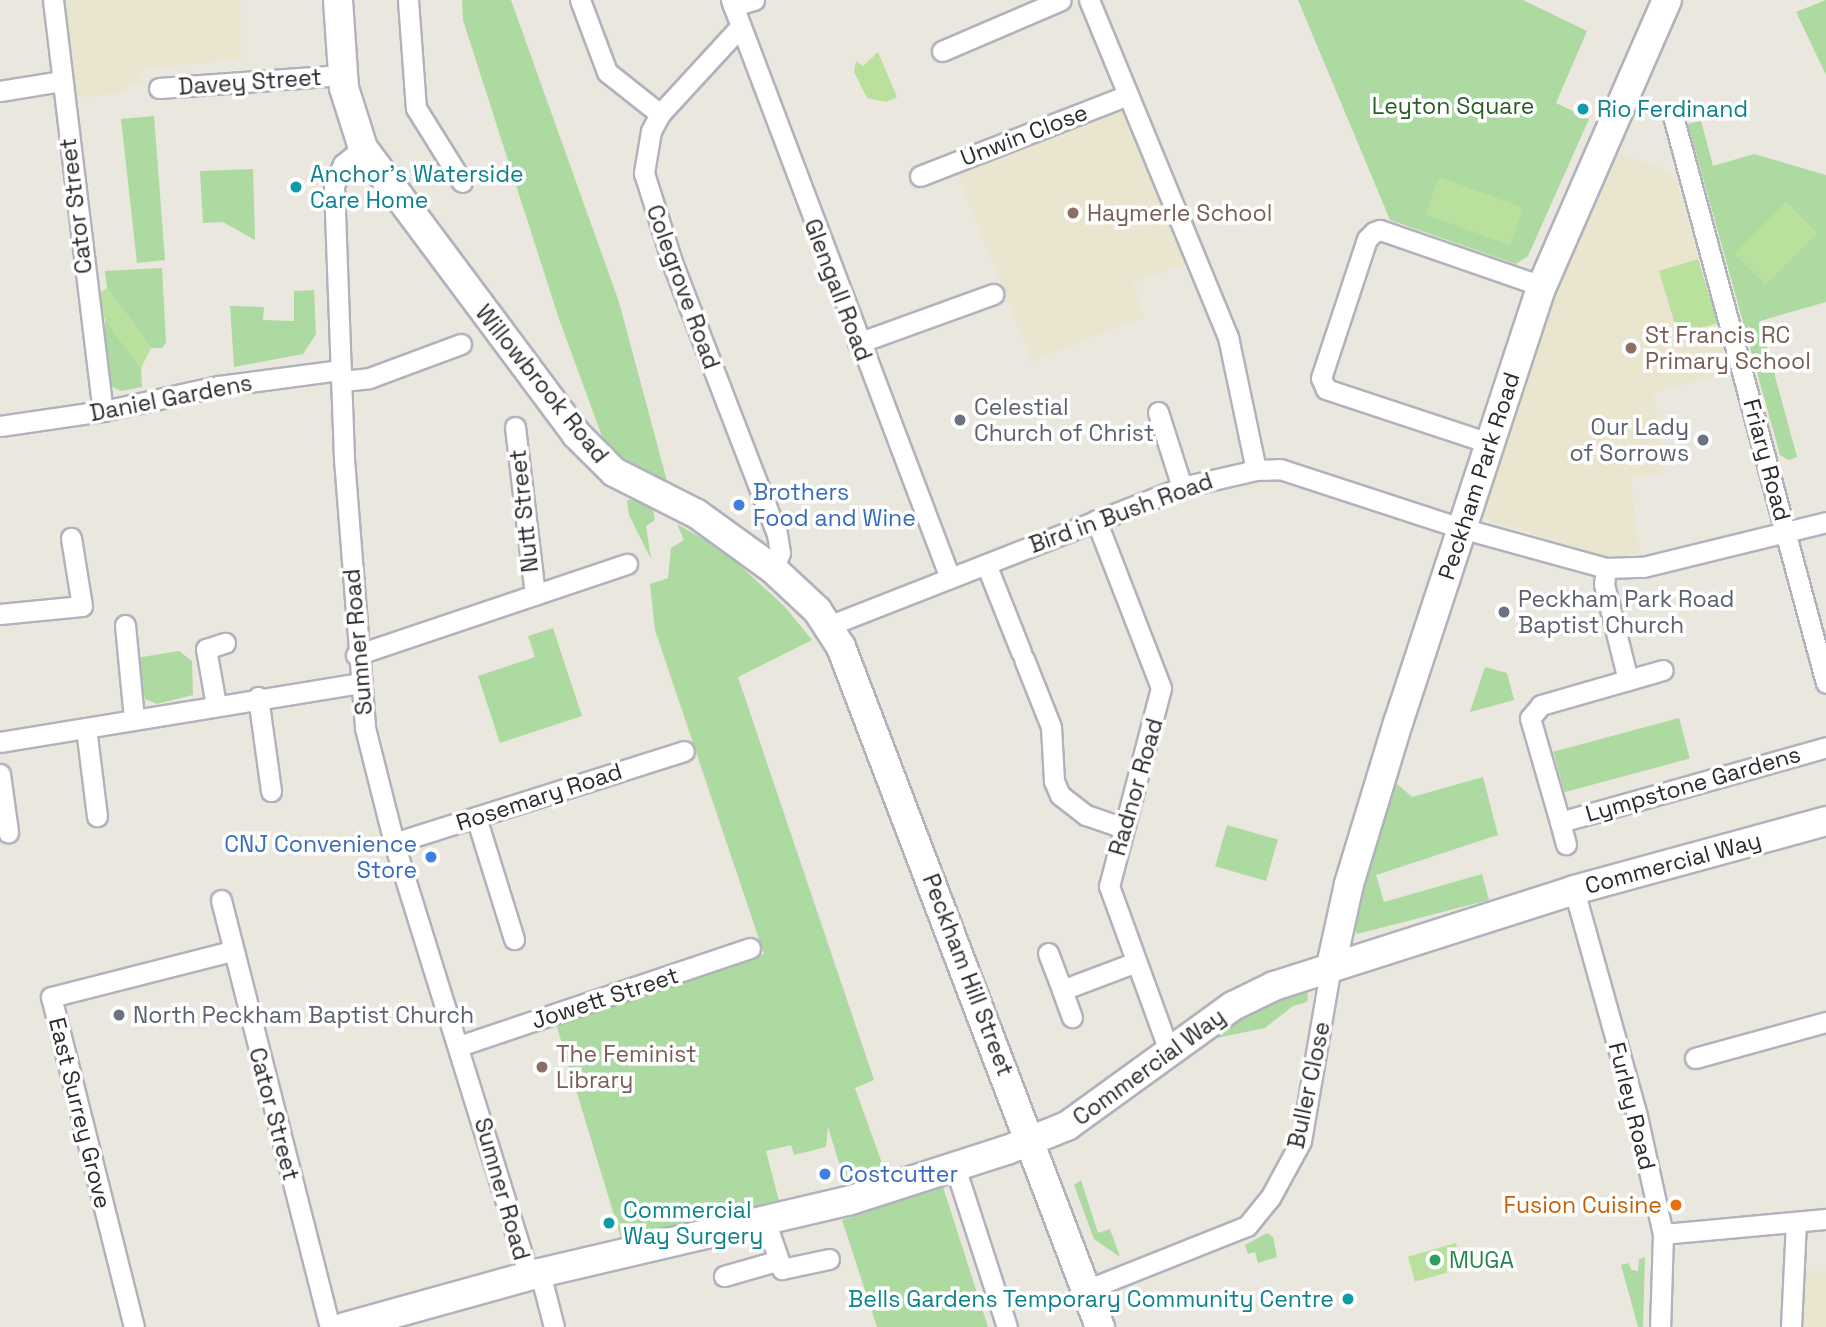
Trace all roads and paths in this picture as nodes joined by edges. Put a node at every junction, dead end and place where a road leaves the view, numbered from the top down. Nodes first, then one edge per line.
1 (53, 0) edge
2 (338, 0) edge
3 (408, 0) edge
4 (582, 0) edge
5 (754, 0) edge
6 (1061, 0) edge
7 (1090, 0) edge
8 (1665, 1) edge
9 (732, 3) edge
10 (740, 27) junction
11 (942, 51) dead end
12 (342, 75) junction
13 (62, 82) junction
14 (159, 88) dead end
15 (0, 91) edge
16 (1128, 95) junction
17 (660, 114) junction
18 (1673, 116) dead end
19 (363, 148) junction
20 (920, 176) dead end
21 (463, 182) dead end
22 (1542, 286) junction
23 (993, 294) dead end
24 (858, 342) junction
25 (461, 344) dead end
26 (342, 375) junction
27 (103, 411) junction
28 (1158, 412) dead end
29 (0, 426) edge
30 (515, 427) dead end
31 (1489, 443) junction
32 (1256, 470) junction
33 (1182, 487) junction
34 (1097, 520) junction
35 (1826, 522) edge
36 (1461, 528) junction
37 (1786, 534) junction
38 (71, 538) dead end
39 (627, 564) dead end
40 (986, 564) junction
41 (1606, 568) junction
42 (772, 569) junction
43 (950, 578) junction
44 (535, 595) junction
45 (0, 614) edge
46 (125, 625) dead end
47 (828, 626) junction
48 (225, 643) dead end
49 (356, 655) junction
50 (1663, 670) dead end
51 (1628, 680) junction
52 (359, 683) junction
53 (1826, 683) edge
54 (258, 697) junction
55 (216, 705) junction
56 (134, 719) junction
57 (86, 728) junction
58 (0, 742) edge
59 (1826, 747) edge
60 (684, 751) dead end
61 (0, 774) edge
62 (271, 791) dead end
63 (97, 816) dead end
64 (476, 817) junction
65 (1826, 821) edge
66 (1560, 822) junction
67 (1124, 828) junction
68 (8, 832) dead end
69 (394, 843) junction
70 (1566, 844) dead end
71 (1574, 890) junction
72 (221, 900) dead end
73 (514, 939) dead end
74 (750, 948) dead end
75 (231, 951) junction
76 (1048, 953) dead end
77 (1136, 962) junction
78 (1331, 966) junction
79 (1062, 990) junction
80 (1072, 1017) dead end
81 (1826, 1023) edge
82 (459, 1046) junction
83 (1170, 1054) junction
84 (1695, 1058) dead end
85 (1031, 1141) junction
86 (955, 1167) junction
87 (1826, 1219) edge
88 (765, 1220) junction
89 (1796, 1222) junction
90 (1663, 1234) junction
91 (828, 1259) dead end
92 (776, 1261) junction
93 (530, 1270) junction
94 (724, 1276) dead end
95 (1086, 1290) junction
96 (134, 1327) edge
97 (330, 1327) edge
98 (345, 1327) edge
99 (554, 1327) edge
100 (1007, 1327) edge
101 (1100, 1327) edge
102 (1660, 1327) edge
103 (1791, 1327) edge

1 - 13 street, Cator Street
2 - 12 main road
3 - 21 street
4 - 17 street
5 - 9 street
6 - 11 street
7 - 16 street
8 - 22 main road, Peckham Park Road
9 - 10 street, Glengall Road
10 - 17 street, Colegrove Road
10 - 24 street, Glengall Road
12 - 14 street, Davey Street
12 - 19 main road
13 - 15 street
13 - 27 street, Cator Street
16 - 20 street, Unwin Close
16 - 32 street
17 - 42 street, Colegrove Road
18 - 37 street, Friary Road
19 - 26 street, Sumner Road
19 - 42 main road, Willowbrook Road
22 - 31 main road, Peckham Park Road
22 - 31 street
23 - 24 street
24 - 43 street, Glengall Road
25 - 26 street, Daniel Gardens
26 - 27 street, Daniel Gardens
26 - 49 street, Sumner Road
27 - 29 street, Daniel Gardens
28 - 33 street
30 - 44 street, Nutt Street
31 - 36 main road, Peckham Park Road
32 - 33 street, Bird in Bush Road
32 - 36 street, Bird in Bush Road
33 - 34 street, Bird in Bush Road
34 - 40 street, Bird in Bush Road
34 - 67 street, Radnor Road
35 - 37 street, Bird in Bush Road
36 - 41 street, Bird in Bush Road
36 - 78 main road, Peckham Park Road
37 - 41 street, Bird in Bush Road
37 - 53 street, Friary Road
38 - 45 street
39 - 44 street, Nutt Street
40 - 43 street, Bird in Bush Road
40 - 67 street
41 - 51 street
42 - 47 main road, Willowbrook Road
43 - 47 street, Bird in Bush Road
44 - 49 street, Nutt Street
46 - 56 street
47 - 85 main road, Peckham Hill Street
48 - 55 street
49 - 52 street, Sumner Road
50 - 51 street, Lympstone Gardens
51 - 66 street, Lympstone Gardens
52 - 54 street
52 - 69 street, Sumner Road
54 - 55 street
54 - 62 street
55 - 56 street
56 - 57 street
57 - 58 street
57 - 63 street
59 - 66 street, Lympstone Gardens
60 - 64 street, Rosemary Road
61 - 68 street
64 - 69 street, Rosemary Road
64 - 73 street
65 - 71 main road, Commercial Way
66 - 70 street, Lympstone Gardens
67 - 77 street, Radnor Road
69 - 82 street, Sumner Road
71 - 78 main road, Commercial Way
71 - 90 street, Furley Road
72 - 75 street, Cator Street
74 - 82 street, Jowett Street
75 - 96 street, East Surrey Grove
75 - 97 street, Cator Street
76 - 79 street
77 - 79 street
77 - 83 street, Radnor Road
78 - 83 main road, Commercial Way
78 - 95 street, Buller Close
79 - 80 street
81 - 84 street
82 - 93 street, Sumner Road
83 - 85 main road, Commercial Way
85 - 86 main road, Commercial Way
85 - 95 main road, Peckham Hill Street
86 - 88 main road, Commercial Way
86 - 100 street
87 - 89 street
88 - 92 street
88 - 93 main road, Commercial Way
89 - 90 street
89 - 103 street
90 - 102 street, Furley Road
91 - 92 street
92 - 94 street
93 - 98 main road, Commercial Way
93 - 99 street, Sumner Road
95 - 101 main road, Peckham Hill Street

